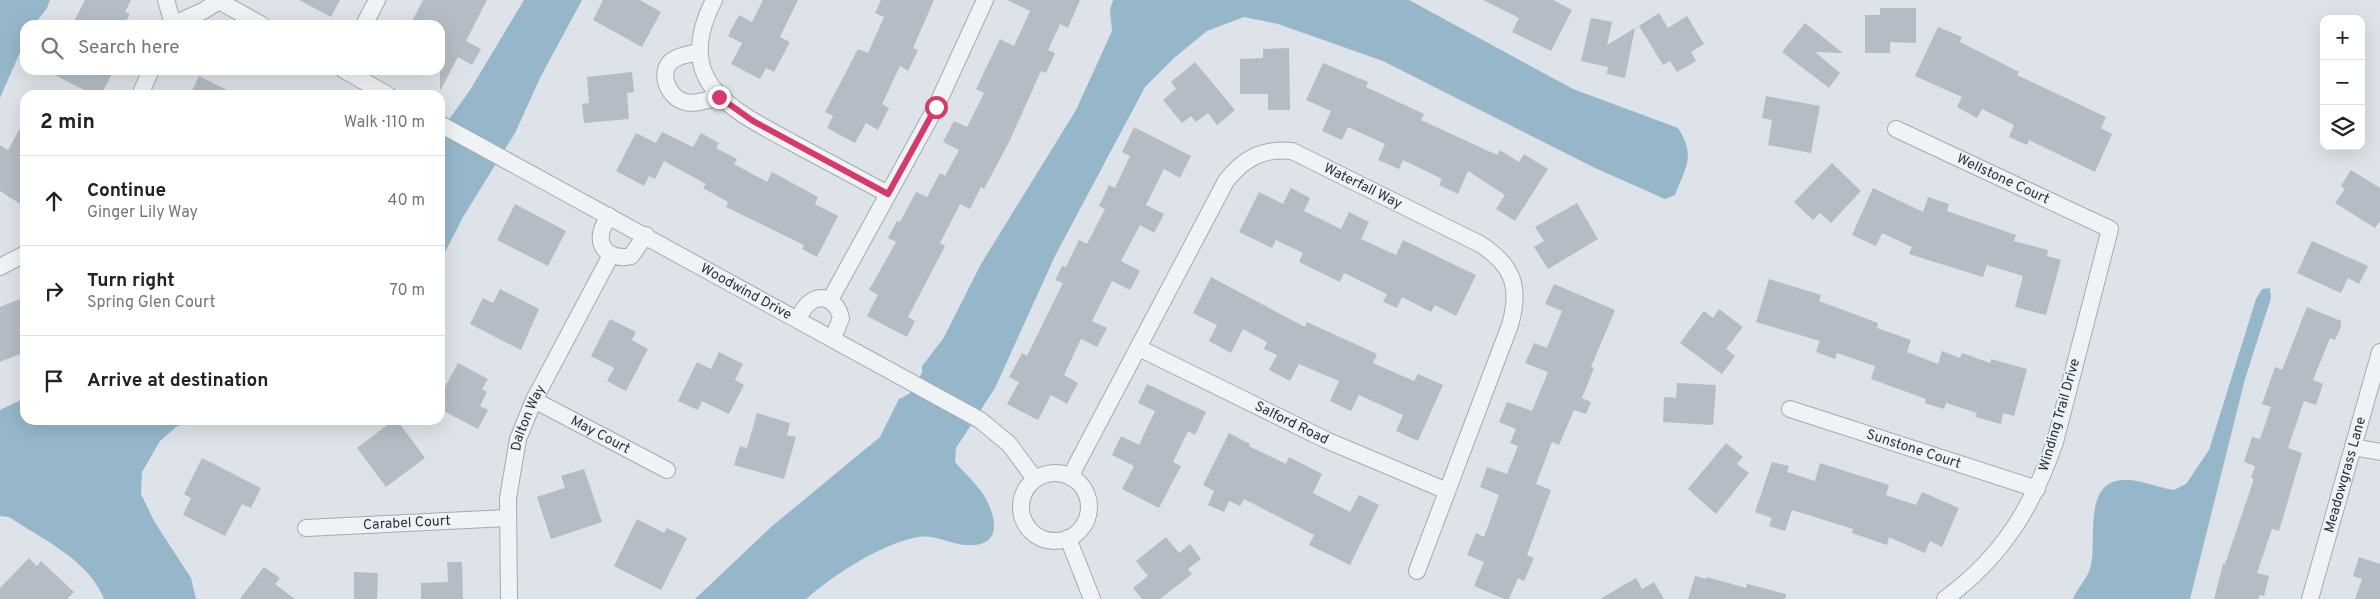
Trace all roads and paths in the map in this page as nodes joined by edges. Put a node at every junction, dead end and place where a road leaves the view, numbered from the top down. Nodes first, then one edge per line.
1 (166, 0) edge
2 (218, 0) edge
3 (377, 0) edge
4 (714, 0) edge
5 (986, 0) edge
6 (172, 20) edge
7 (184, 20) edge
8 (253, 20) edge
9 (367, 20) edge
10 (699, 52) junction
11 (149, 75) edge
12 (358, 75) edge
13 (142, 90) edge
14 (381, 90) edge
15 (719, 97) junction
16 (445, 127) edge
17 (1896, 130) dead end
18 (888, 194) junction
19 (609, 216) junction
20 (2110, 229) joint
21 (646, 235) junction
22 (611, 255) junction
23 (20, 257) edge
24 (0, 267) edge
25 (830, 300) junction
26 (798, 319) junction
27 (832, 338) junction
28 (1139, 348) junction
29 (2380, 352) edge
30 (534, 400) junction
31 (1790, 409) dead end
32 (2353, 446) junction
33 (2380, 452) edge
34 (667, 470) dead end
35 (1070, 477) junction
36 (1035, 479) junction
37 (2036, 489) junction
38 (1447, 491) junction
39 (508, 518) junction
40 (306, 528) dead end
41 (1068, 538) junction
42 (1417, 572) dead end
43 (509, 599) edge
44 (1092, 599) edge
45 (1946, 599) edge
46 (2310, 599) edge

1 - 6 street
2 - 7 street
2 - 8 street
3 - 9 street
4 - 10 street
5 - 18 street
10 - 15 street
10 - 15 street
11 - 13 street
12 - 14 street
15 - 18 street
16 - 19 street, Woodwind Drive
17 - 20 street, Wellstone Court
18 - 25 street
19 - 21 street, Woodwind Drive
19 - 22 street
20 - 37 street, Winding Trail Drive
21 - 22 street
21 - 26 street, Woodwind Drive
22 - 30 street, Dalton Way
23 - 24 street
25 - 26 street
25 - 27 street
26 - 27 street, Woodwind Drive
27 - 36 street, Woodwind Drive
28 - 35 street, Waterfall Way
28 - 38 street, Salford Road
28 - 38 street, Waterfall Way
29 - 32 street, Meadowgrass Lane
30 - 34 street, May Court
30 - 39 street, Dalton Way
31 - 37 street, Sunstone Court
32 - 33 street
32 - 46 street, Meadowgrass Lane
35 - 36 street
35 - 41 street
36 - 41 street
37 - 45 street, Winding Trail Drive
38 - 42 street, Waterfall Way
39 - 40 street, Carabel Court
39 - 43 street, Dalton Way
41 - 44 street

